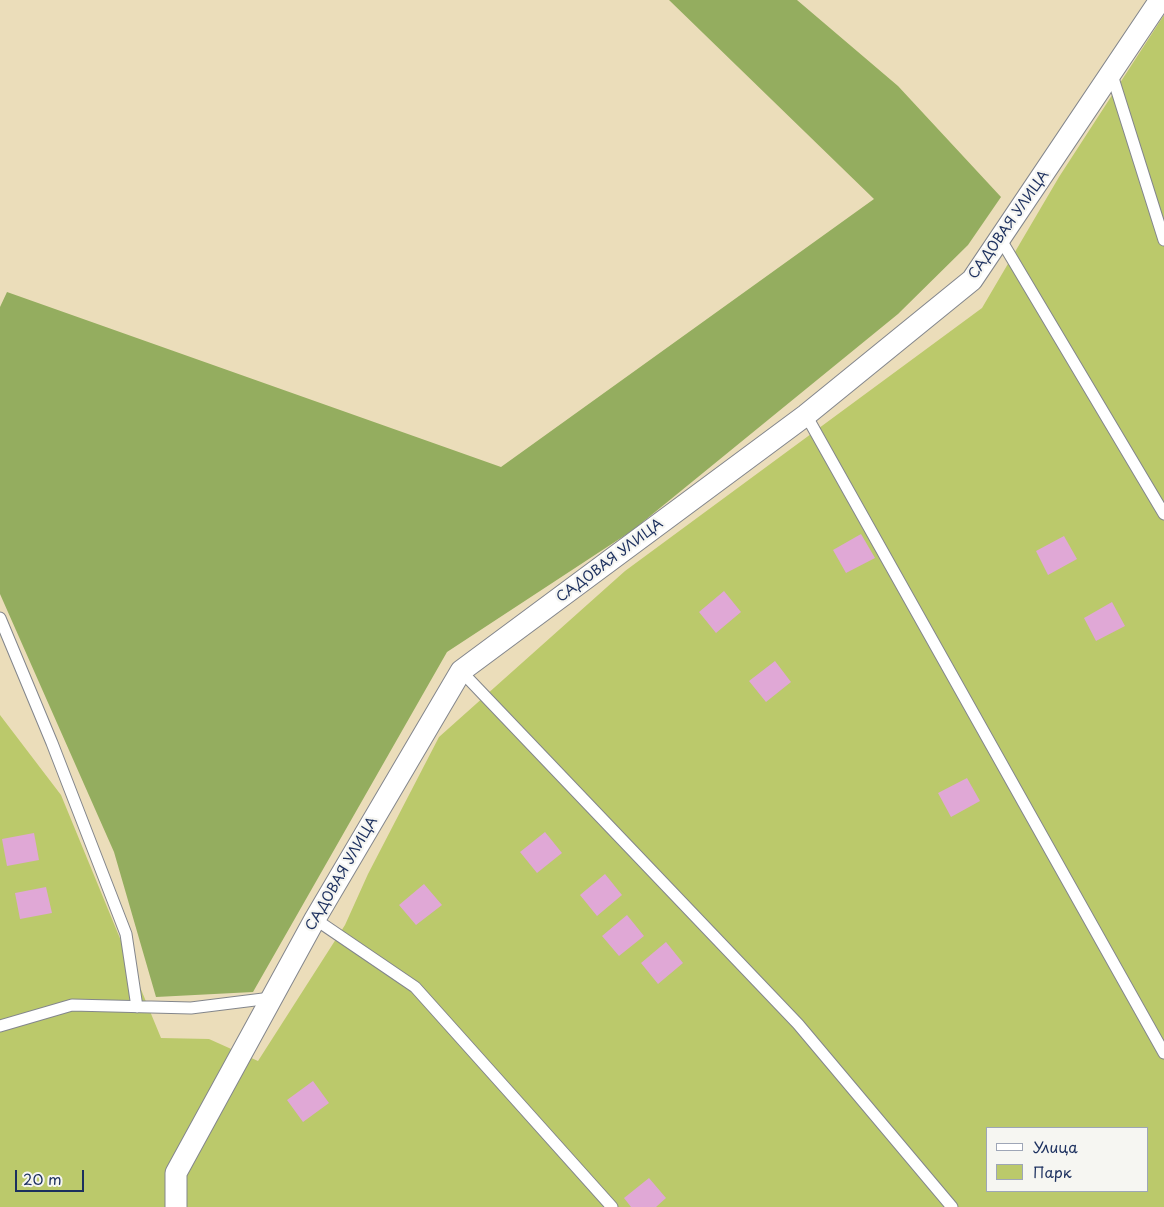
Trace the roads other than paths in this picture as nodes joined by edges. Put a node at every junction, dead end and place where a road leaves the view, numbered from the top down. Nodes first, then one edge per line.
1 (1160, 0) edge
2 (1112, 74) junction
3 (1001, 240) junction
4 (1164, 240) edge
5 (806, 415) junction
6 (1164, 514) edge
7 (0, 618) edge
8 (461, 671) junction
9 (315, 918) junction
10 (272, 998) junction
11 (137, 1007) junction
12 (0, 1026) edge
13 (1164, 1052) edge
14 (176, 1207) edge
15 (612, 1207) edge
16 (952, 1207) edge

1 - 2 street, САДОВАЯ УЛИЦА
2 - 3 street, САДОВАЯ УЛИЦА
2 - 4 lane
3 - 5 street, САДОВАЯ УЛИЦА
3 - 6 lane
5 - 8 street, САДОВАЯ УЛИЦА
5 - 13 lane
7 - 11 lane
8 - 9 street, САДОВАЯ УЛИЦА
8 - 16 lane
9 - 10 street, САДОВАЯ УЛИЦА
9 - 15 lane
10 - 11 lane
10 - 14 street, САДОВАЯ УЛИЦА
11 - 12 lane

